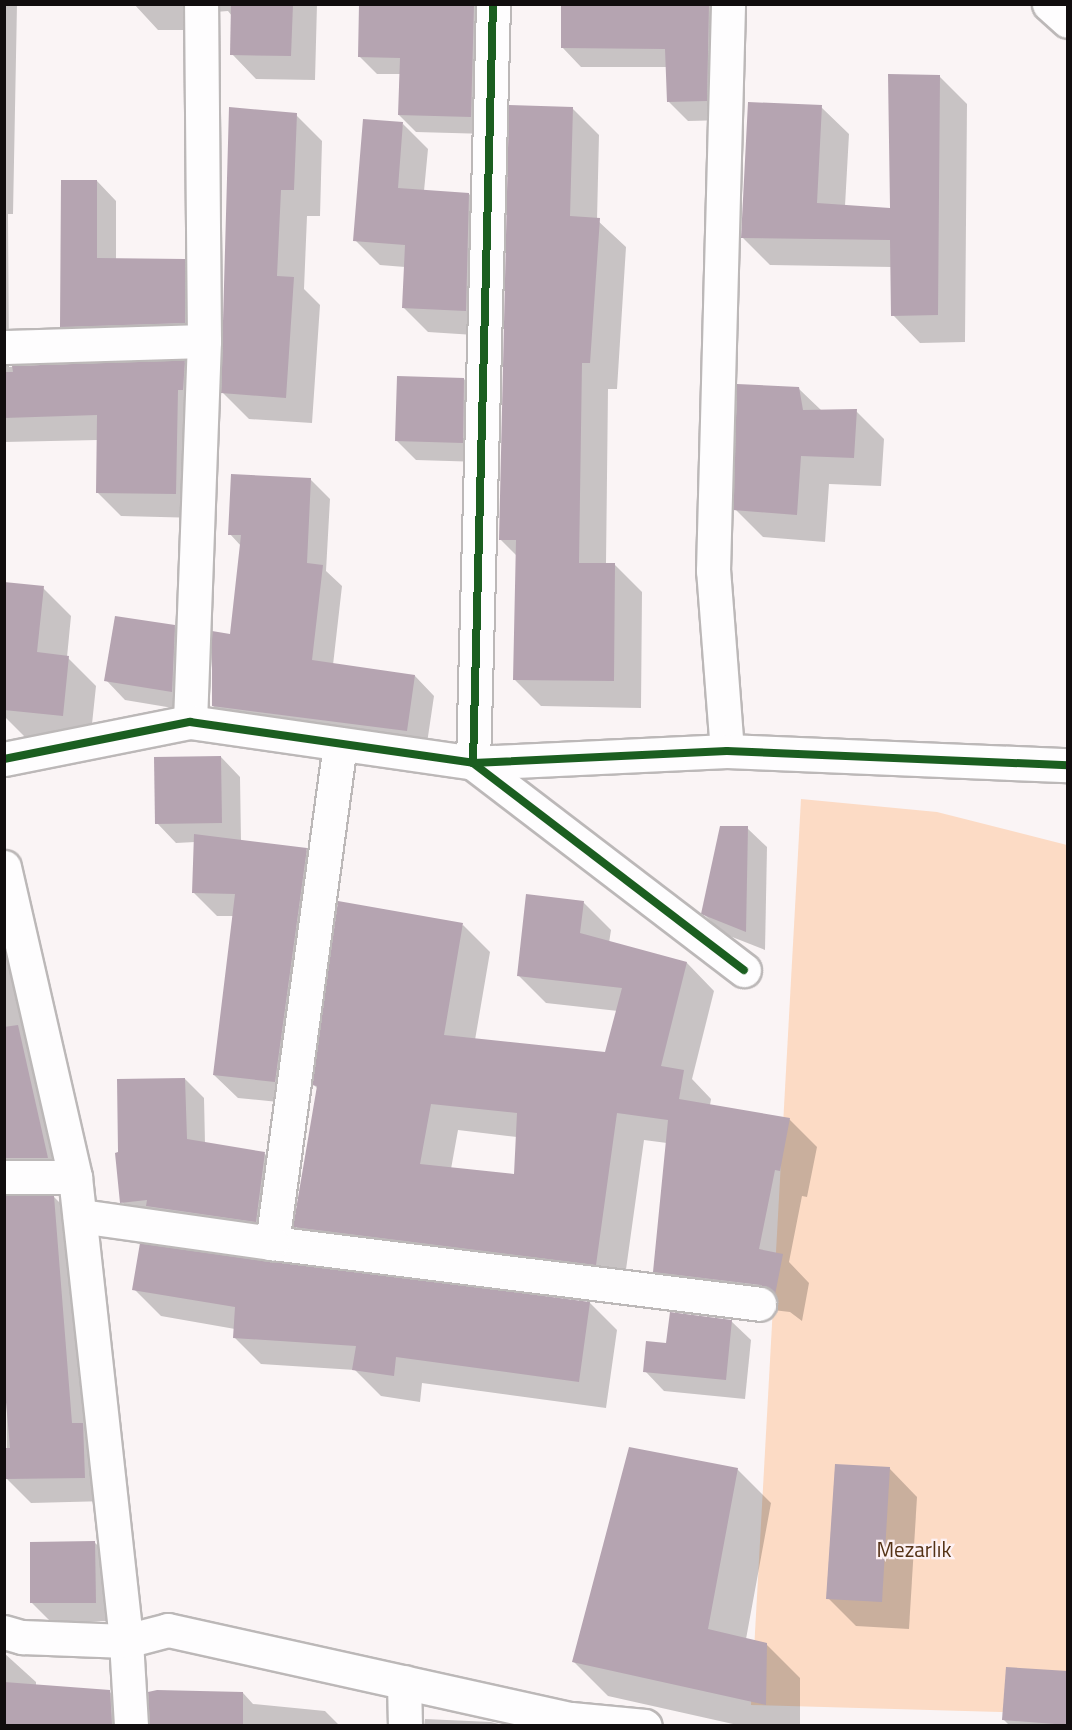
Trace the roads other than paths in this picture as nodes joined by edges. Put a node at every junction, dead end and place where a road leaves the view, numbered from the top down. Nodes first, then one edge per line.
1 (201, 4) edge
2 (493, 4) edge
3 (728, 4) edge
4 (1049, 4) edge
5 (1068, 21) edge
6 (204, 341) junction
7 (4, 347) edge
8 (190, 722) junction
9 (340, 744) junction
10 (727, 751) junction
11 (4, 759) edge
12 (473, 763) junction
13 (1068, 765) edge
14 (4, 867) edge
15 (744, 969) dead end
16 (4, 1177) edge
17 (75, 1177) junction
18 (80, 1216) junction
19 (272, 1243) junction
20 (759, 1304) dead end
21 (4, 1632) edge
22 (126, 1641) junction
23 (404, 1682) junction
24 (570, 1722) edge
25 (131, 1725) edge
26 (405, 1725) edge
27 (645, 1725) edge

1 - 6 street
2 - 12 street
3 - 10 street
4 - 5 street
6 - 7 street
6 - 8 street
8 - 9 street
8 - 11 street
9 - 12 street
9 - 19 street
10 - 12 street
10 - 13 street
12 - 15 street
14 - 17 street
16 - 17 street
17 - 18 street
18 - 19 street
18 - 22 street
19 - 20 street
21 - 22 street
22 - 23 street
22 - 25 street
23 - 24 street
23 - 26 street
24 - 27 street

